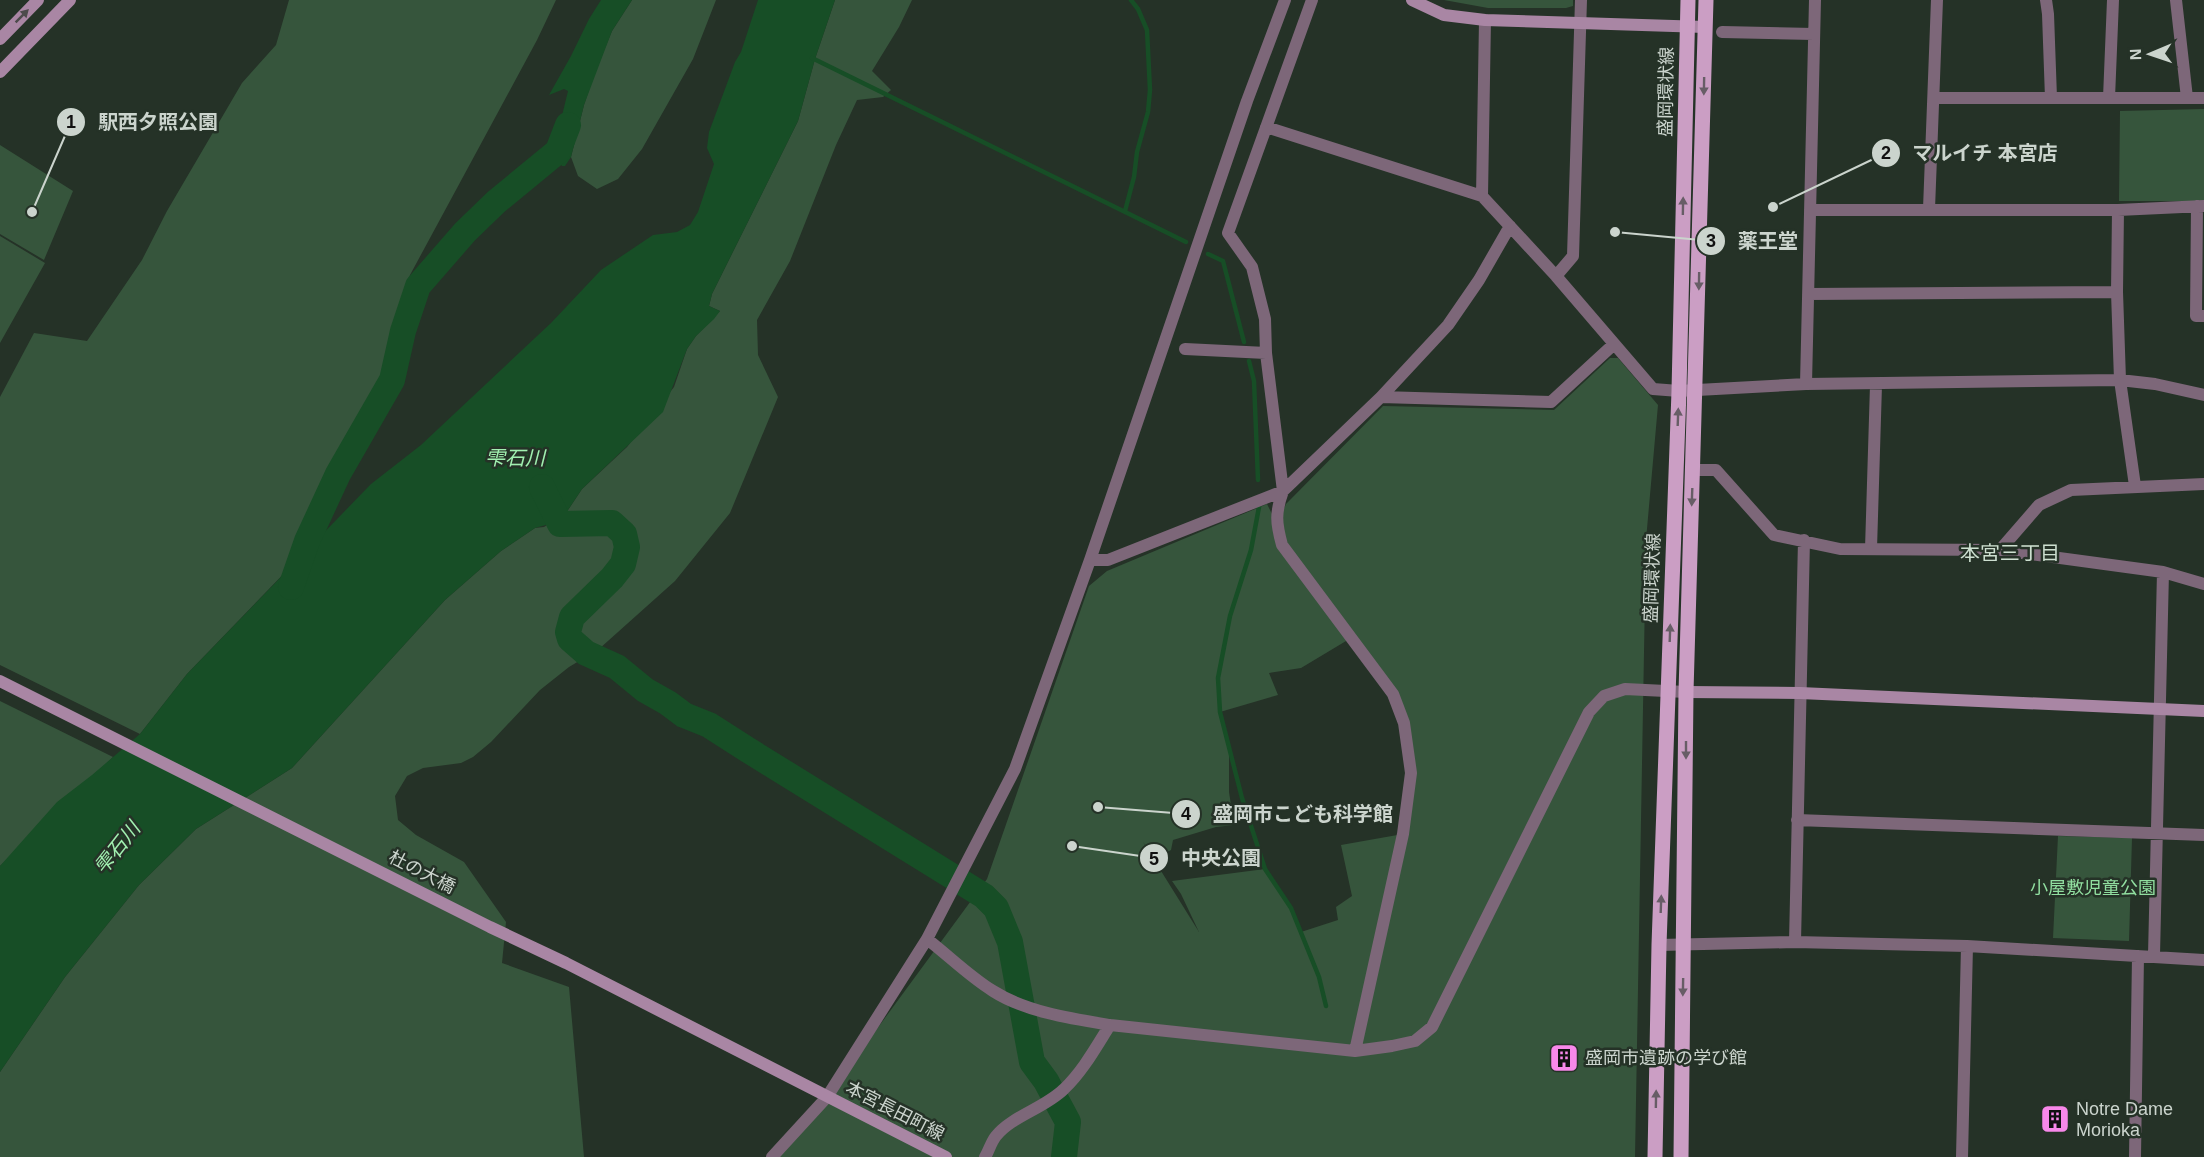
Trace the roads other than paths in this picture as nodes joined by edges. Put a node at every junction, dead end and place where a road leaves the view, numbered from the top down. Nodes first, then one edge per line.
1 (38, 0) edge
2 (70, 0) edge
3 (1285, 0) edge
4 (1312, 0) edge
5 (1412, 0) edge
6 (1581, 0) edge
7 (1688, 0) edge
8 (1706, 0) edge
9 (1815, 0) edge
10 (1937, 0) edge
11 (2046, 0) edge
12 (2113, 0) edge
13 (2176, 0) edge
14 (1485, 20) junction
15 (1581, 23) junction
16 (1705, 27) junction
17 (1688, 28) junction
18 (1722, 32) dead end
19 (2, 33) edge
20 (1814, 34) junction
21 (23, 47) junction
22 (0, 72) edge
23 (1934, 98) junction
24 (2051, 98) junction
25 (2109, 98) junction
26 (2187, 98) junction
27 (2204, 98) edge
28 (1266, 127) junction
29 (1482, 196) junction
30 (2200, 206) edge
31 (1929, 209) junction
32 (1810, 210) junction
33 (2118, 210) junction
34 (1510, 226) junction
35 (1556, 276) junction
36 (2117, 292) junction
37 (1808, 294) junction
38 (2204, 316) edge
39 (1613, 345) junction
40 (1185, 349) dead end
41 (1266, 353) junction
42 (2120, 380) junction
43 (1806, 384) junction
44 (1876, 385) junction
45 (1696, 390) junction
46 (1679, 391) junction
47 (2204, 395) edge
48 (1381, 397) junction
49 (1693, 470) junction
50 (2204, 484) edge
51 (2135, 486) junction
52 (1283, 491) junction
53 (1803, 540) junction
54 (1871, 549) junction
55 (2000, 550) junction
56 (1090, 560) junction
57 (2163, 572) junction
58 (2204, 584) edge
59 (0, 681) edge
60 (1668, 691) junction
61 (1686, 692) junction
62 (1800, 693) junction
63 (2158, 710) junction
64 (2204, 711) edge
65 (1797, 820) junction
66 (2157, 834) junction
67 (2204, 835) edge
68 (927, 939) junction
69 (1795, 942) junction
70 (1659, 945) junction
71 (1684, 945) junction
72 (1967, 946) junction
73 (2138, 956) junction
74 (2154, 956) junction
75 (2204, 960) edge
76 (1110, 1025) junction
77 (1355, 1051) junction
78 (827, 1097) junction
79 (772, 1157) edge
80 (946, 1157) edge
81 (985, 1157) edge
82 (1655, 1157) edge
83 (1680, 1157) edge
84 (1962, 1157) edge
85 (2135, 1157) edge

19 -> 1 main road
2 - 21 main road
3 - 56 street
4 - 28 street
5 - 14 main road
6 - 15 street
7 - 17 main road, 盛岡環状線
8 - 16 main road, 盛岡環状線
9 - 20 street
10 - 23 street
11 - 24 street
12 - 25 street
13 - 26 street
14 - 15 main road
14 - 29 street
15 - 17 main road
15 - 35 street
16 - 17 main road
16 -> 45 main road, 盛岡環状線
46 -> 17 main road, 盛岡環状線
18 - 20 street
19 - 21 main road
20 - 32 street
21 - 22 main road
23 - 24 street
23 - 31 street
24 - 25 street
25 - 26 street
26 - 27 street
28 - 29 street
28 - 41 street
29 - 34 street
30 - 33 street
30 - 38 street
31 - 32 street
31 - 33 street
32 - 37 street
33 - 36 street
34 - 35 street
34 - 48 street
35 - 39 street
36 - 37 street
36 - 42 street
37 - 43 street
39 - 46 street
39 - 48 street
40 - 41 street
41 - 52 street
42 - 44 street
42 - 47 street
42 - 51 street
43 - 44 street
43 - 45 street
44 - 54 street
45 - 46 street
45 - 49 main road, 盛岡環状線
60 -> 46 main road, 盛岡環状線
48 - 52 street
49 - 53 street
49 -> 61 main road, 盛岡環状線
50 - 51 street
51 - 55 street
52 - 56 street
52 - 77 street
53 - 54 street
53 - 62 street
54 - 55 street
55 - 57 street
56 - 68 street
57 - 58 street
57 - 63 street
59 - 78 main road, 杜の大橋
60 - 61 street
70 -> 60 main road, 盛岡環状線
60 - 77 street
61 - 62 main road
61 -> 71 main road, 盛岡環状線
62 - 63 main road
62 - 65 street
63 - 64 main road
63 - 66 street
65 - 66 street
65 - 69 street
66 - 67 street
66 - 74 street
68 - 76 street
68 - 78 street
69 - 71 street
69 - 72 street
70 - 71 street
82 -> 70 main road, 盛岡環状線
71 -> 83 main road, 盛岡環状線
72 - 73 street
72 - 84 street
73 - 74 street
73 - 85 street
74 - 75 street
76 - 77 street
76 - 81 street
78 - 79 street
78 - 80 main road, 本宮長田町線

